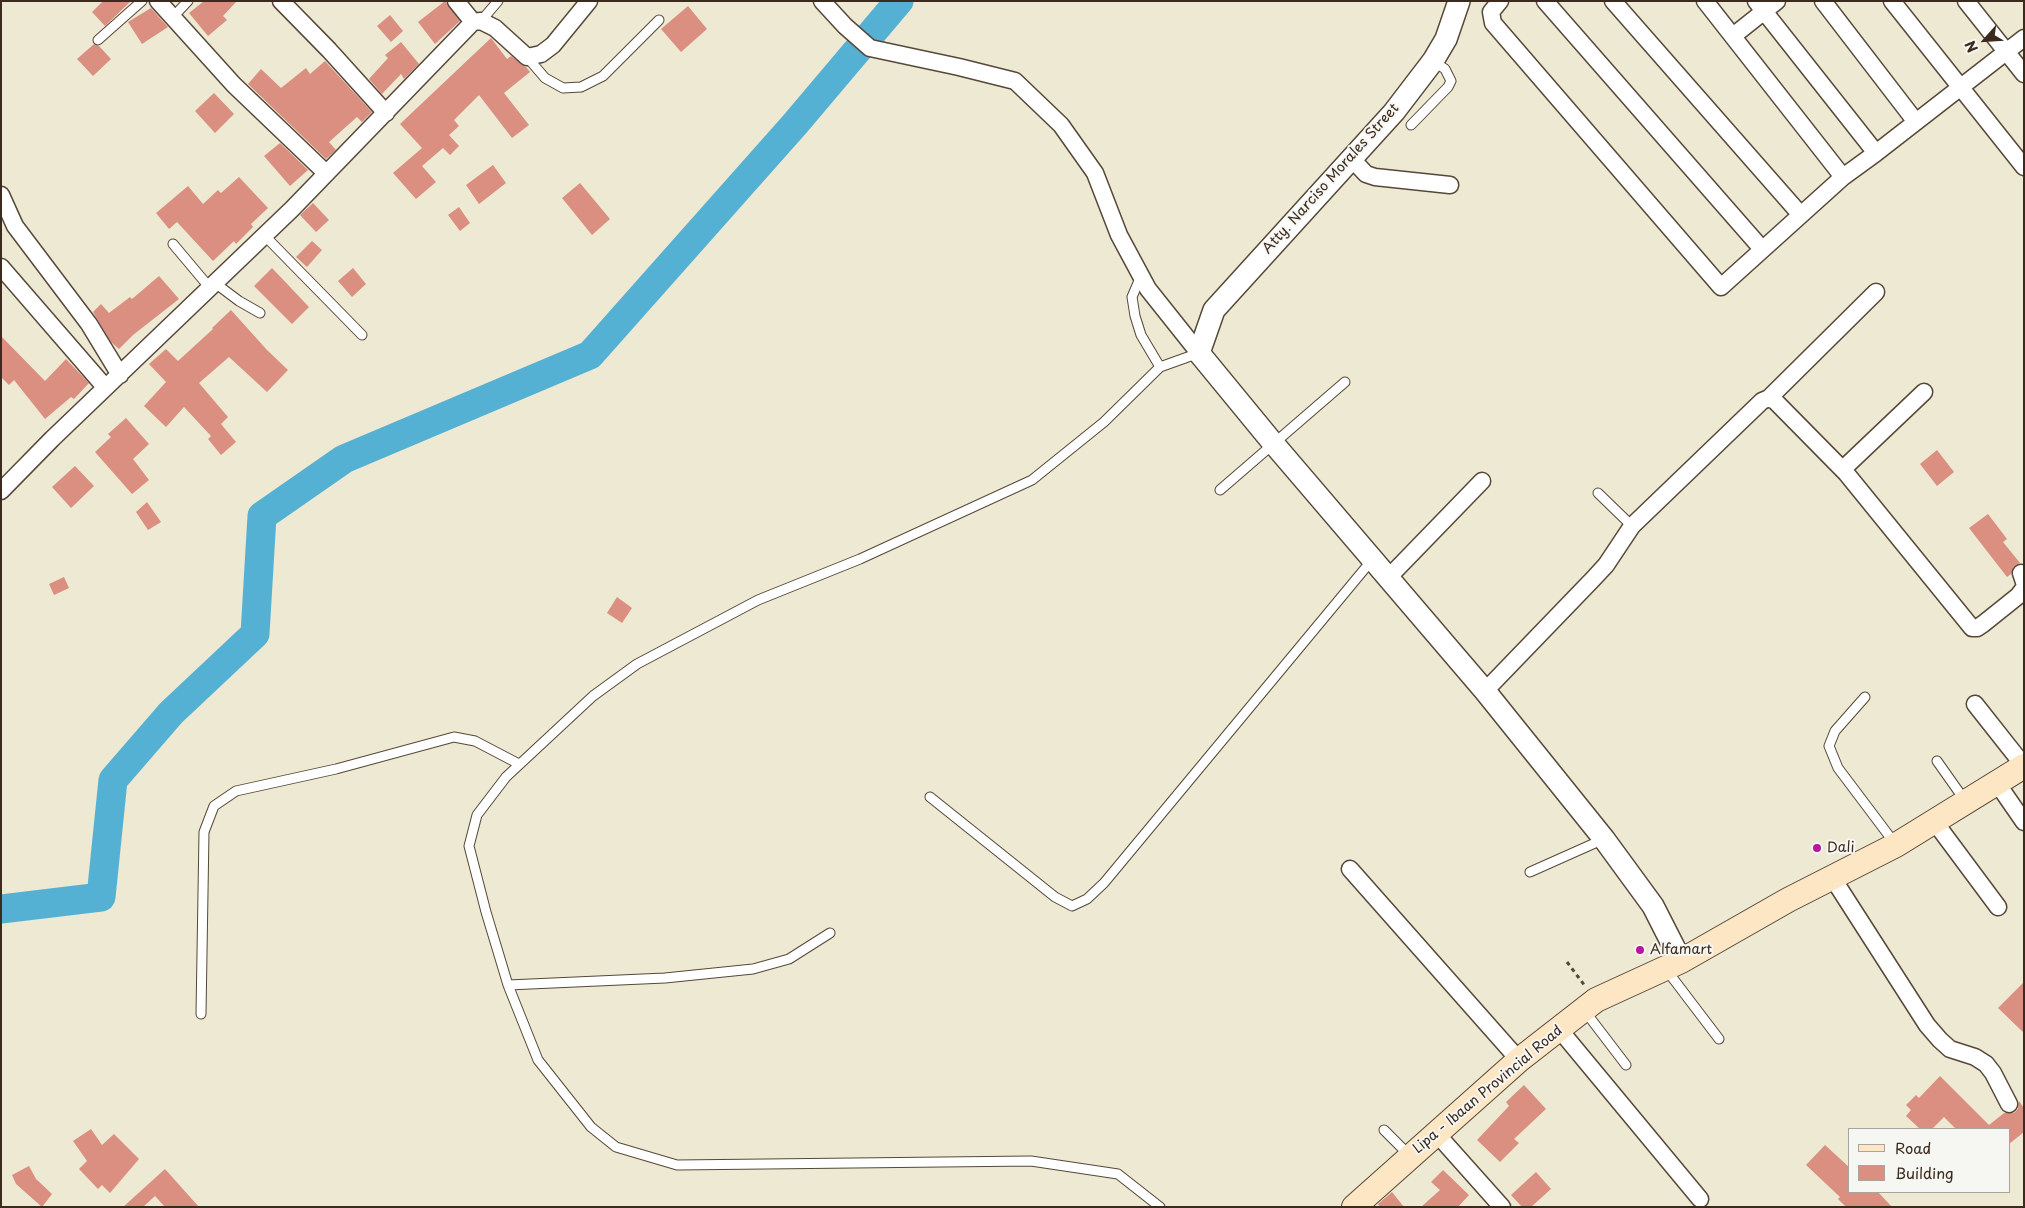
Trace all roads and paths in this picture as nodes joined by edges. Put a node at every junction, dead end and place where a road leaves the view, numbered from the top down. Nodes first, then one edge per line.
1 (142, 1) edge
2 (158, 1) edge
3 (188, 1) edge
4 (280, 1) edge
5 (456, 1) edge
6 (498, 1) edge
7 (589, 1) edge
8 (1459, 1) edge
9 (1500, 1) edge
10 (1545, 1) edge
11 (1613, 1) edge
12 (1706, 1) edge
13 (1777, 1) edge
14 (1823, 1) edge
15 (1892, 1) edge
16 (1966, 1) edge
17 (826, 6) edge
18 (1760, 7) edge
19 (173, 17) junction
20 (659, 20) dead end
21 (477, 21) junction
22 (1733, 36) junction
23 (2024, 38) edge
24 (98, 40) dead end
25 (2006, 52) junction
26 (528, 58) junction
27 (1433, 61) junction
28 (2024, 74) edge
29 (1960, 88) junction
30 (386, 112) junction
31 (1916, 122) junction
32 (1411, 125) dead end
33 (1876, 154) junction
34 (1351, 158) junction
35 (2024, 167) edge
36 (326, 173) junction
37 (1843, 177) junction
38 (1450, 184) dead end
39 (1, 195) edge
40 (1800, 214) junction
41 (264, 235) junction
42 (173, 244) dead end
43 (1762, 249) junction
44 (1, 267) edge
45 (1141, 276) junction
46 (212, 285) junction
47 (1876, 292) dead end
48 (260, 313) dead end
49 (362, 335) dead end
50 (1199, 353) junction
51 (1160, 367) junction
52 (120, 375) junction
53 (1345, 382) dead end
54 (106, 387) junction
55 (1924, 392) dead end
56 (1769, 398) junction
57 (1273, 443) junction
58 (1843, 469) junction
59 (1482, 481) dead end
60 (1220, 490) dead end
61 (1, 491) edge
62 (1598, 493) dead end
63 (1632, 526) junction
64 (1372, 560) junction
65 (1388, 578) junction
66 (2023, 581) edge
67 (1485, 691) junction
68 (1865, 697) dead end
69 (1975, 704) dead end
70 (1937, 761) dead end
71 (519, 764) junction
72 (2024, 766) edge
73 (1997, 783) junction
74 (930, 797) dead end
75 (1966, 802) junction
76 (1934, 822) junction
77 (2024, 822) edge
78 (1604, 838) junction
79 (1896, 845) junction
80 (1350, 869) dead end
81 (1530, 872) dead end
82 (1832, 877) junction
83 (1998, 907) dead end
84 (830, 933) dead end
85 (1567, 962) dead end
86 (1673, 964) junction
87 (508, 986) junction
88 (1590, 1005) junction
89 (201, 1014) dead end
90 (1559, 1029) junction
91 (1719, 1039) dead end
92 (1519, 1060) junction
93 (1626, 1064) dead end
94 (2009, 1104) dead end
95 (1384, 1130) dead end
96 (1436, 1133) junction
97 (1410, 1156) junction
98 (1700, 1199) dead end
99 (1360, 1205) edge
100 (1160, 1207) edge
101 (1502, 1207) edge

1 - 24 lane
2 - 19 street
3 - 19 lane
4 - 30 street
5 - 21 street
6 - 21 lane
7 - 26 street
8 - 27 street, Atty. Narciso Morales Street
9 - 43 street
10 - 43 street
11 - 40 street
12 - 22 street
13 - 18 street
14 - 31 street
15 - 29 street
16 - 25 street
17 - 45 street
18 - 22 street
18 - 33 street
19 - 36 street
20 - 26 lane
21 - 26 street
21 - 30 street
22 - 37 street
23 - 25 street
25 - 28 street
25 - 29 street
27 - 32 lane
27 - 34 street, Atty. Narciso Morales Street
29 - 31 street
29 - 35 street
30 - 36 street
31 - 33 street
33 - 37 street
34 - 38 street
34 - 50 street, Atty. Narciso Morales Street
36 - 41 street
37 - 40 street
39 - 52 street
40 - 43 street
41 - 46 street
41 - 49 lane
42 - 46 lane
44 - 54 street
45 - 50 street
45 - 51 lane
46 - 48 lane
46 - 52 street
47 - 56 street
50 - 51 lane
50 - 57 street
51 - 71 lane
52 - 54 street
53 - 57 lane
54 - 61 street
55 - 58 street
56 - 58 street
56 - 63 street
57 - 60 lane
57 - 64 street
58 - 66 street
59 - 65 street
62 - 63 lane
63 - 67 street
64 - 65 street
64 - 74 lane
65 - 67 street
67 - 78 street
68 - 79 lane
69 - 72 street
70 - 75 lane
71 - 87 lane
71 - 89 lane
72 - 73 main road, Lipa - Ibaan Provincial Road
73 - 75 main road, Lipa - Ibaan Provincial Road
73 - 77 street
75 - 76 main road, Lipa - Ibaan Provincial Road
76 - 79 main road, Lipa - Ibaan Provincial Road
76 - 83 street
78 - 81 lane
78 - 86 street
79 - 82 main road, Lipa - Ibaan Provincial Road
80 - 92 street
82 - 86 main road, Lipa - Ibaan Provincial Road
82 - 94 street
84 - 87 lane
85 - 88 path
86 - 88 main road, Lipa - Ibaan Provincial Road
86 - 91 lane
87 - 100 lane
88 - 90 main road, Lipa - Ibaan Provincial Road
88 - 93 lane
90 - 92 main road, Lipa - Ibaan Provincial Road
90 - 98 street
92 - 96 main road, Lipa - Ibaan Provincial Road
95 - 97 lane
96 - 97 main road, Lipa - Ibaan Provincial Road
96 - 101 street
97 - 99 main road, Lipa - Ibaan Provincial Road

